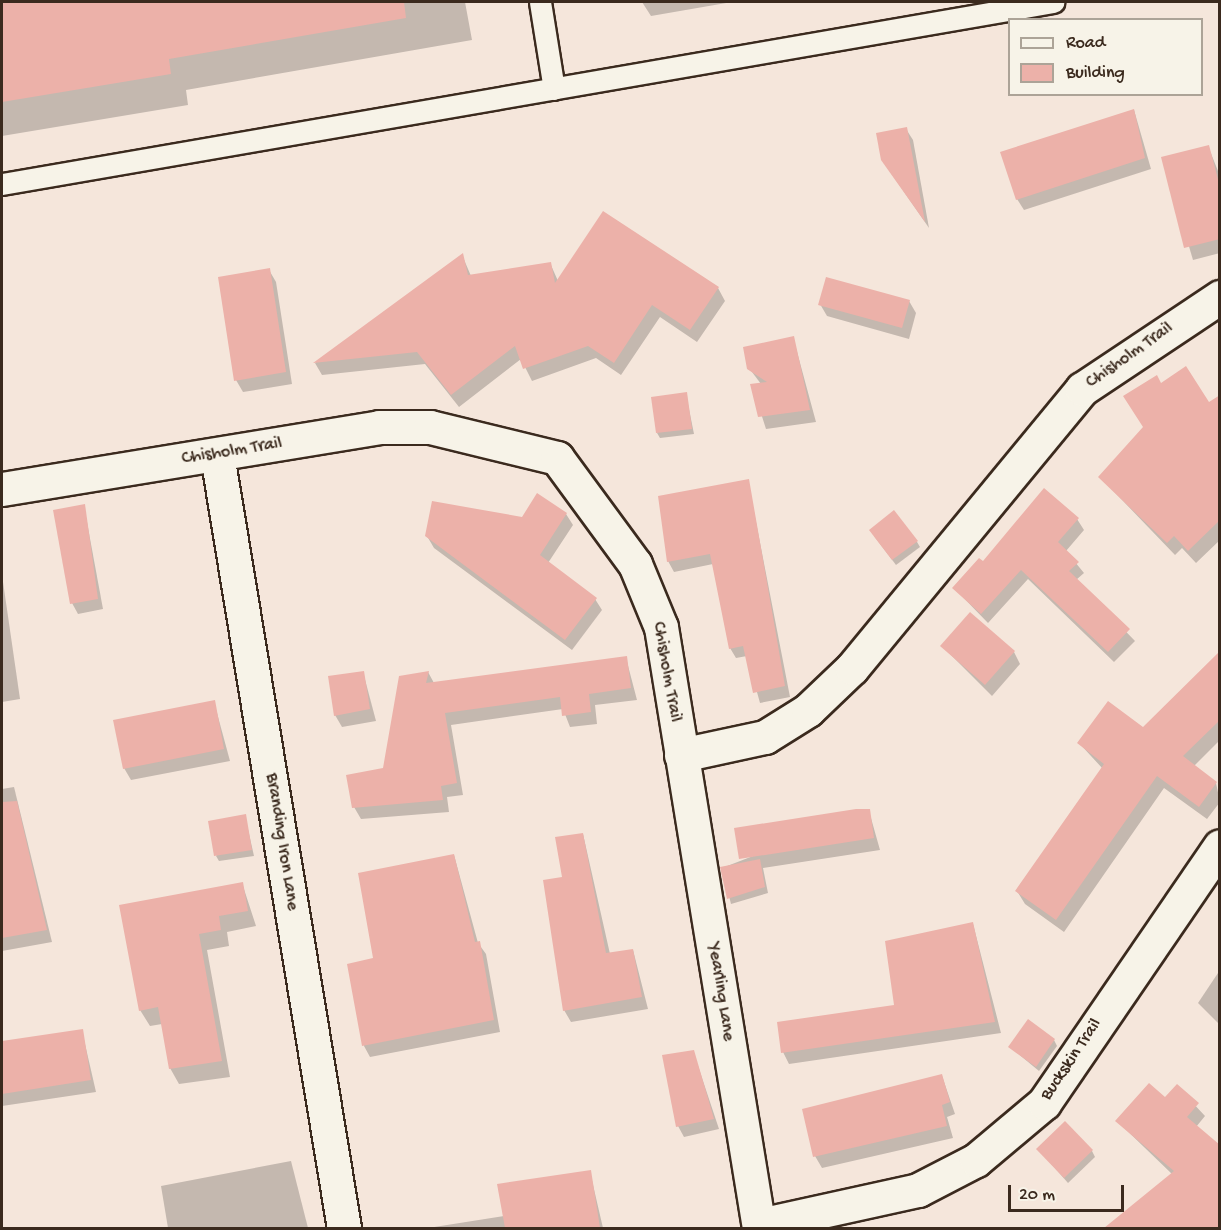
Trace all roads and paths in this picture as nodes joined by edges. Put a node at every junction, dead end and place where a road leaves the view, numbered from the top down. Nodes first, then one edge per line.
1 (540, 2) edge
2 (1053, 2) edge
3 (554, 89) junction
4 (2, 184) edge
5 (1220, 297) edge
6 (217, 455) junction
7 (2, 489) edge
8 (681, 755) junction
9 (1220, 846) edge
10 (759, 1227) edge
11 (344, 1228) edge

1 - 3 lane
2 - 3 lane
3 - 4 lane
5 - 8 street, Chisholm Trail
6 - 7 street, Chisholm Trail
6 - 8 street, Chisholm Trail
6 - 11 street, Branding Iron Lane
8 - 10 street, Yearling Lane
9 - 10 street, Buckskin Trail

